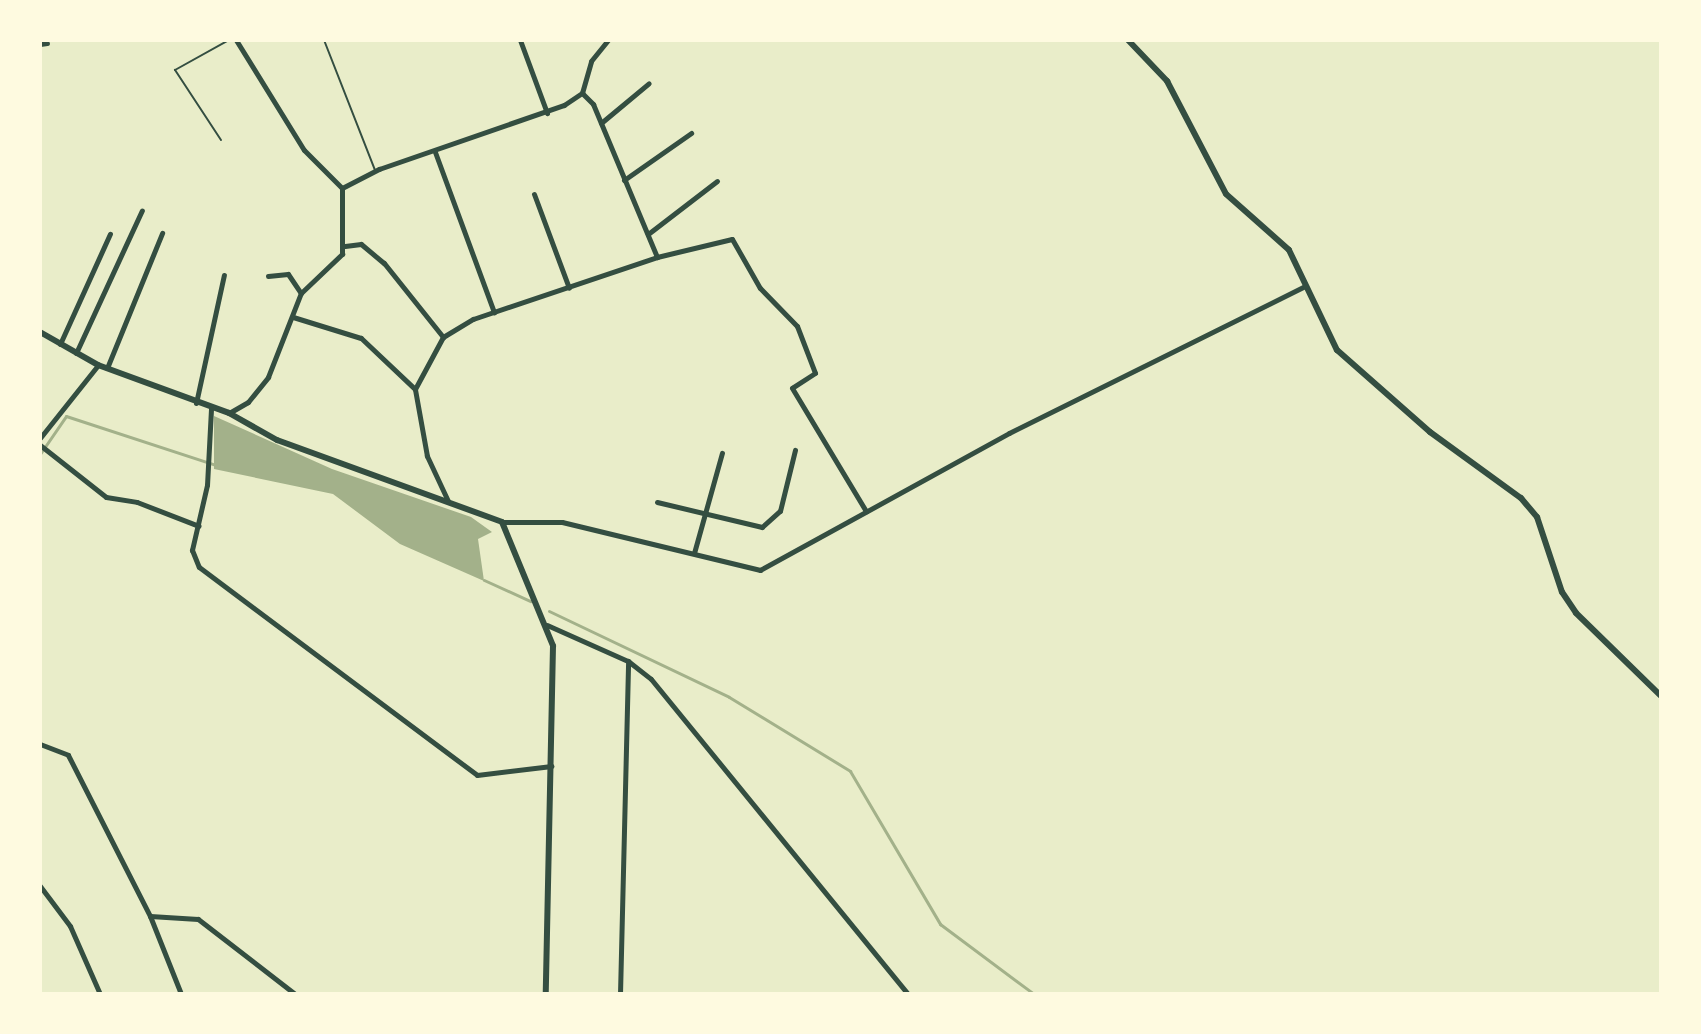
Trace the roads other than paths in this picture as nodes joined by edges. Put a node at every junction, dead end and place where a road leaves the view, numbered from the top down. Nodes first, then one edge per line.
1 (229, 40) edge
2 (236, 40) edge
3 (324, 40) edge
4 (520, 40) edge
5 (608, 40) edge
6 (1128, 40) edge
7 (649, 83) dead end
8 (582, 93) junction
9 (547, 113) junction
10 (601, 123) junction
11 (691, 133) dead end
12 (221, 140) dead end
13 (435, 152) junction
14 (376, 171) junction
15 (624, 180) junction
16 (717, 181) dead end
17 (342, 188) junction
18 (534, 194) dead end
19 (142, 210) dead end
20 (162, 233) dead end
21 (110, 234) dead end
22 (648, 234) junction
23 (345, 246) junction
24 (657, 257) junction
25 (224, 275) dead end
26 (268, 276) dead end
27 (1305, 286) junction
28 (569, 288) junction
29 (301, 293) junction
30 (494, 312) junction
31 (293, 317) junction
32 (40, 332) edge
33 (443, 337) junction
34 (60, 344) junction
35 (76, 353) junction
36 (98, 365) junction
37 (107, 368) junction
38 (415, 389) junction
39 (196, 403) junction
40 (211, 409) junction
41 (229, 413) junction
42 (40, 438) edge
43 (40, 445) edge
44 (795, 450) dead end
45 (722, 453) dead end
46 (448, 501) junction
47 (657, 502) dead end
48 (866, 511) junction
49 (705, 514) junction
50 (502, 522) junction
51 (199, 526) junction
52 (694, 553) junction
53 (547, 625) junction
54 (628, 661) junction
55 (1661, 696) edge
56 (40, 744) edge
57 (551, 766) junction
58 (40, 886) edge
59 (150, 916) junction
60 (100, 994) edge
61 (181, 994) edge
62 (295, 994) edge
63 (546, 994) edge
64 (620, 994) edge
65 (908, 994) edge

1 - 12 lane
2 - 17 street
3 - 14 lane
4 - 9 street
5 - 8 street
6 - 27 street
7 - 10 street
8 - 9 street
8 - 10 street
9 - 13 street
10 - 15 street
11 - 15 street
13 - 14 street
13 - 30 street
14 - 17 street
15 - 22 street
16 - 22 street
17 - 23 street
18 - 28 street
19 - 35 street
20 - 37 street
21 - 34 street
22 - 24 street
23 - 29 street
23 - 33 street
24 - 28 street
24 - 48 street
25 - 39 street
26 - 29 street
27 - 48 street
27 - 55 street
28 - 30 street
29 - 31 street
30 - 33 street
31 - 38 street
31 - 41 street
32 - 34 street
33 - 38 street
34 - 35 street
35 - 36 street
36 - 37 street
36 - 42 street
37 - 39 street
38 - 46 street
39 - 40 street
40 - 41 street
40 - 51 street
41 - 46 street
43 - 51 street
44 - 49 street
45 - 49 street
46 - 50 street
47 - 49 street
48 - 52 street
49 - 52 street
50 - 52 street
50 - 53 street
51 - 57 street
53 - 54 street
53 - 57 street
54 - 64 street
54 - 65 street
56 - 59 street
57 - 63 street
58 - 60 street
59 - 61 street
59 - 62 street

